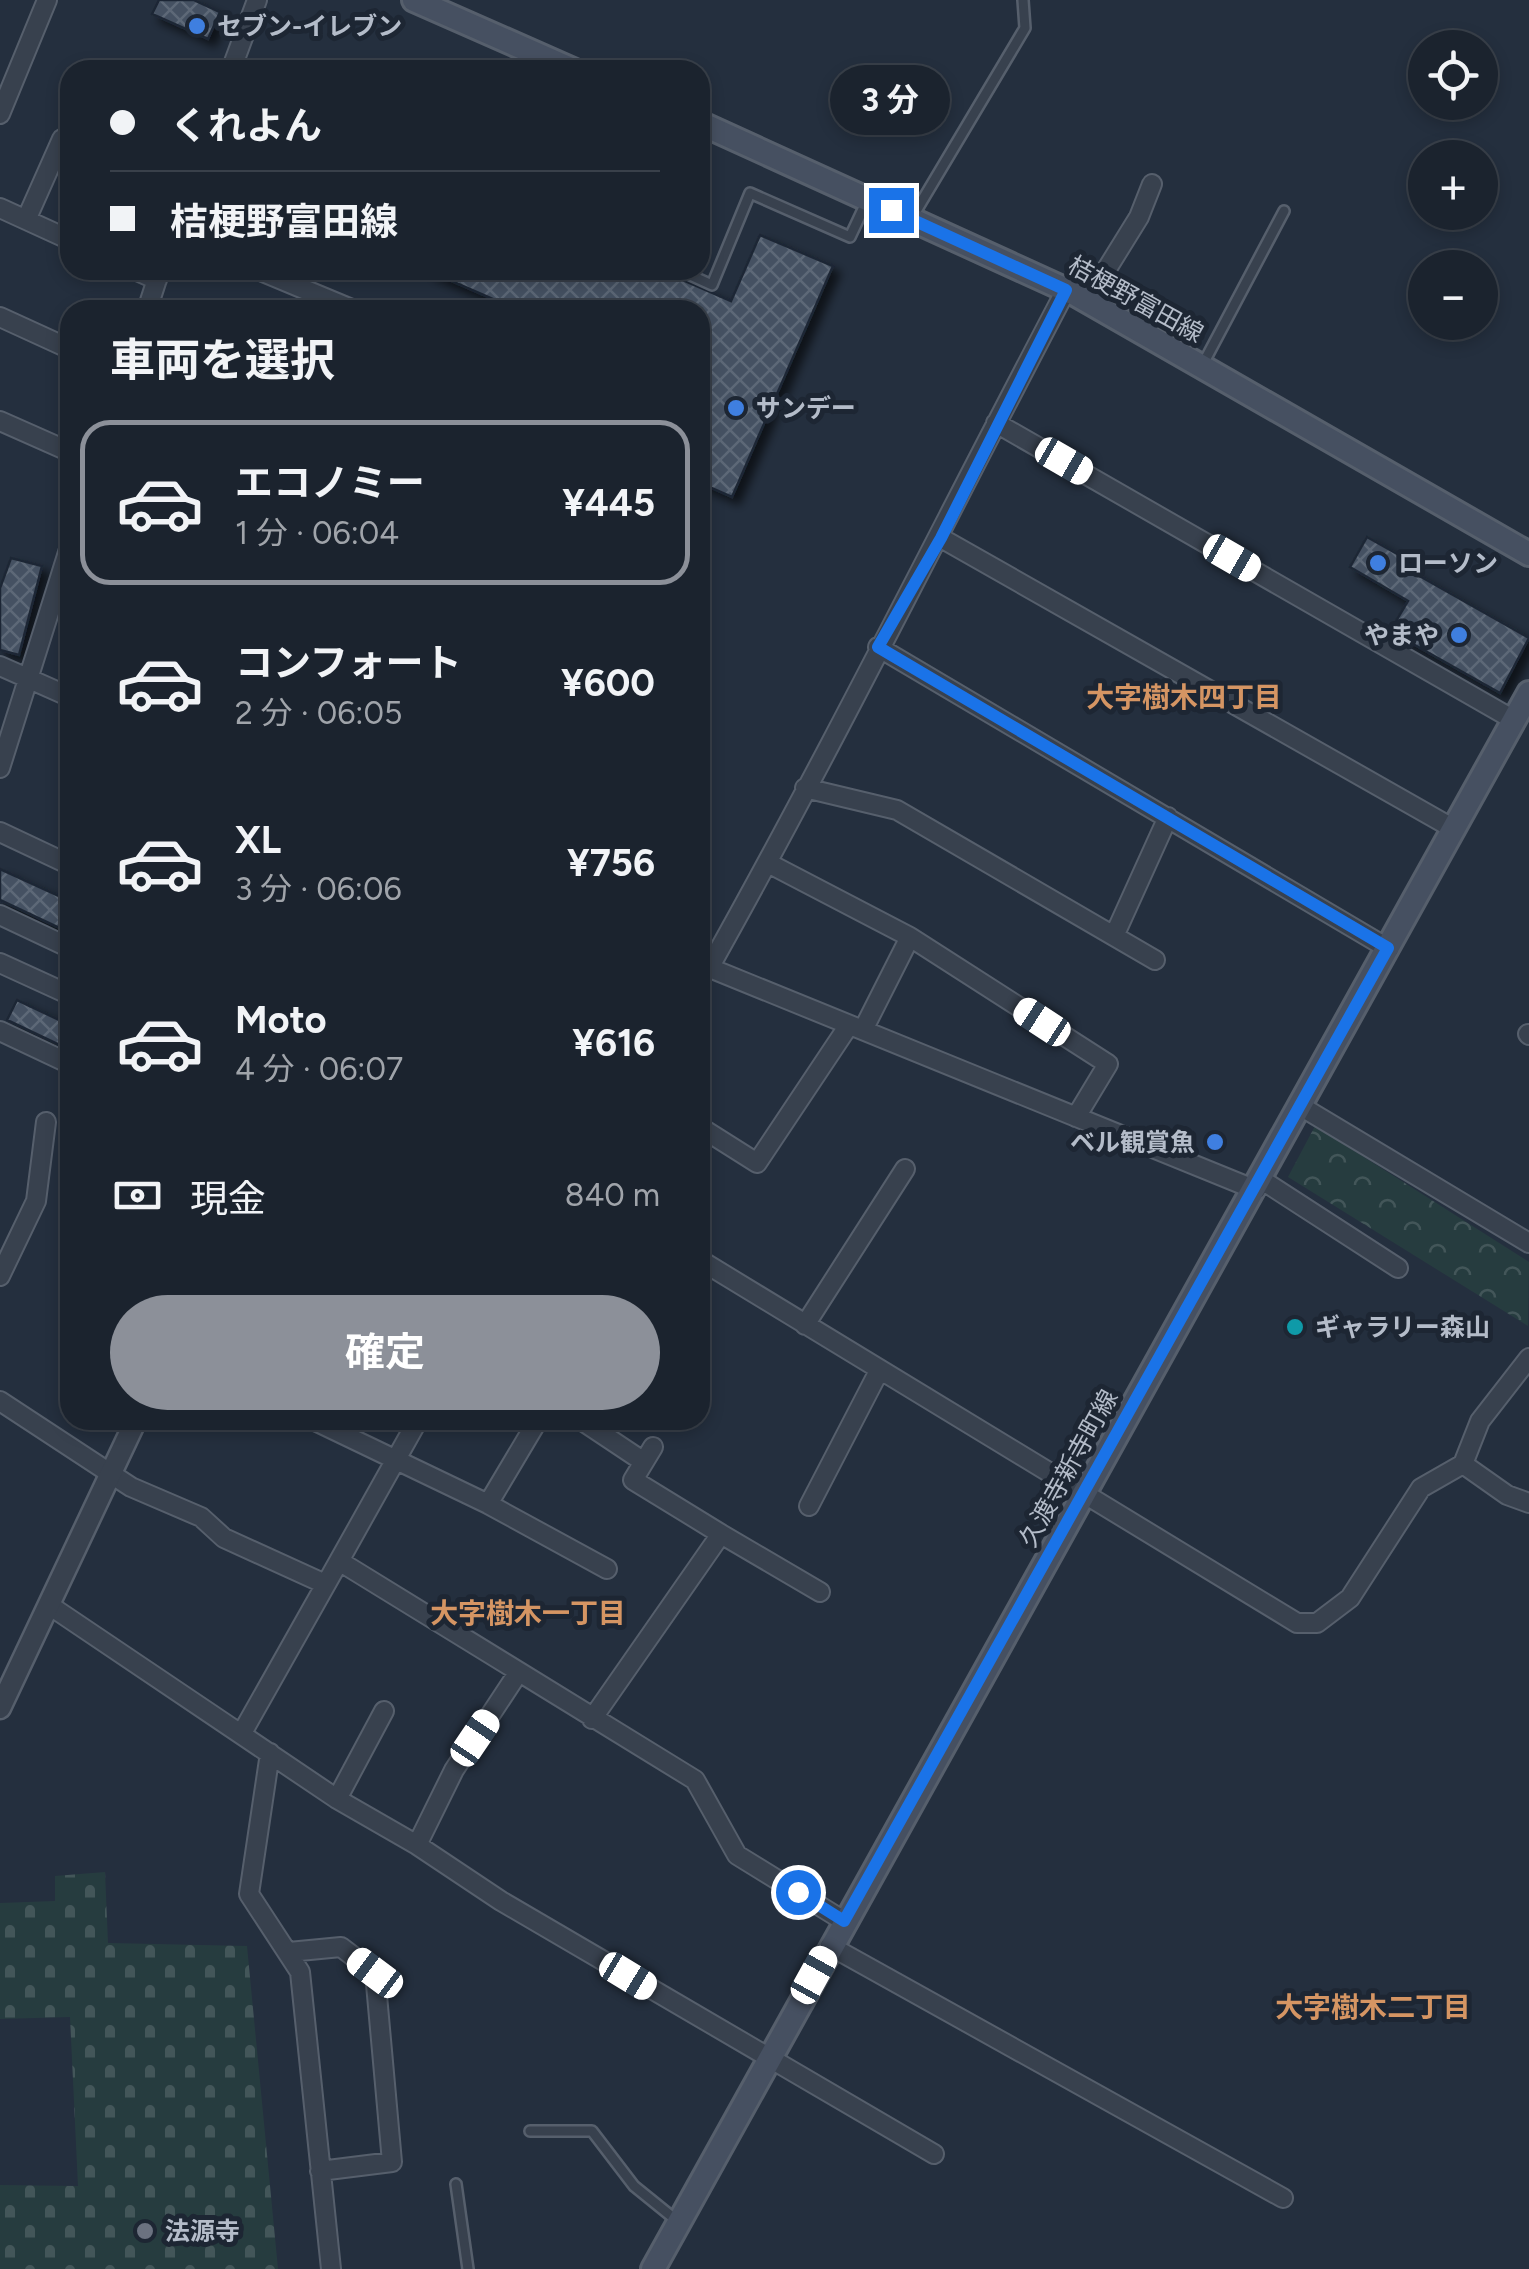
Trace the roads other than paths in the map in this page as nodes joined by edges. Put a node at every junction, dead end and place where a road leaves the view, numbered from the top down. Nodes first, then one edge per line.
1 (47, 0) edge
2 (257, 0) edge
3 (414, 0) edge
4 (1022, 0) edge
5 (235, 60) edge
6 (546, 60) edge
7 (0, 114) edge
8 (710, 128) edge
9 (60, 144) edge
10 (1152, 184) dead end
11 (867, 200) junction
12 (0, 208) edge
13 (1284, 211) dead end
14 (26, 220) junction
15 (911, 220) junction
16 (60, 235) edge
17 (282, 280) edge
18 (703, 280) edge
19 (1077, 295) junction
20 (330, 300) edge
21 (0, 317) edge
22 (60, 344) edge
23 (1202, 367) junction
24 (0, 422) edge
25 (996, 422) junction
26 (60, 448) edge
27 (941, 538) junction
28 (1529, 554) edge
29 (60, 577) edge
30 (878, 647) junction
31 (0, 666) edge
32 (27, 678) junction
33 (1529, 692) edge
34 (60, 693) edge
35 (1514, 720) junction
36 (0, 768) edge
37 (806, 788) junction
38 (1168, 818) junction
39 (1454, 829) junction
40 (0, 832) edge
41 (60, 860) edge
42 (768, 863) junction
43 (0, 915) edge
44 (1115, 934) junction
45 (910, 937) junction
46 (60, 943) edge
47 (1388, 948) junction
48 (710, 956) edge
49 (1155, 960) dead end
50 (0, 962) edge
51 (710, 968) edge
52 (60, 990) edge
53 (856, 1028) junction
54 (0, 1031) edge
55 (60, 1059) edge
56 (1302, 1107) junction
57 (1076, 1117) junction
58 (46, 1122) dead end
59 (710, 1133) edge
60 (905, 1170) dead end
61 (1259, 1185) junction
62 (1529, 1242) edge
63 (710, 1266) edge
64 (1398, 1268) dead end
65 (0, 1276) edge
66 (805, 1325) junction
67 (1529, 1358) edge
68 (879, 1371) junction
69 (0, 1401) edge
70 (131, 1430) edge
71 (334, 1430) edge
72 (413, 1430) edge
73 (532, 1430) edge
74 (600, 1430) edge
75 (398, 1460) junction
76 (1463, 1464) junction
77 (111, 1474) junction
78 (1086, 1492) junction
79 (488, 1504) junction
80 (1529, 1504) edge
81 (808, 1506) dead end
82 (721, 1534) junction
83 (340, 1561) junction
84 (607, 1569) dead end
85 (325, 1584) junction
86 (820, 1592) dead end
87 (49, 1605) junction
88 (518, 1673) junction
89 (0, 1708) edge
90 (384, 1711) dead end
91 (592, 1719) junction
92 (242, 1733) junction
93 (270, 1753) junction
94 (338, 1799) junction
95 (417, 1844) junction
96 (844, 1921) junction
97 (830, 1946) junction
98 (288, 1952) junction
99 (767, 2059) junction
100 (530, 2130) dead end
101 (934, 2154) dead end
102 (320, 2171) junction
103 (456, 2184) dead end
104 (1283, 2198) dead end
105 (678, 2222) junction
106 (331, 2269) edge
107 (468, 2269) edge
108 (654, 2269) edge

1 - 7 street
2 - 5 street
3 - 6 main road
4 - 15 lane
8 - 11 main road, 桔梗野富田線
9 - 14 street
10 - 19 street
11 - 15 main road, 桔梗野富田線
11 - 18 lane
12 - 14 street
13 - 23 lane
14 - 16 street
15 - 19 main road, 桔梗野富田線
17 - 20 street
19 - 23 main road, 桔梗野富田線
19 - 25 street
21 - 22 street
23 - 28 main road, 桔梗野富田線
24 - 26 street
25 - 27 street
25 - 35 street
27 - 30 street
27 - 39 street
29 - 32 street
30 - 37 street
30 - 38 street
31 - 32 street
32 - 34 street
32 - 36 street
33 - 35 main road, 久渡寺新寺町線
35 - 39 main road, 久渡寺新寺町線
37 - 42 street
37 - 44 street
38 - 44 street
38 - 47 street
39 - 47 main road, 久渡寺新寺町線
40 - 41 street
42 - 45 street
42 - 48 street
43 - 46 street
44 - 49 street
45 - 53 street
45 - 57 street
47 - 56 main road, 久渡寺新寺町線
50 - 52 street
51 - 53 street
53 - 57 street
53 - 59 street
54 - 55 street
56 - 61 main road, 久渡寺新寺町線
56 - 62 street
57 - 61 street
58 - 65 street
60 - 66 street
61 - 64 street
61 - 78 main road, 久渡寺新寺町線
63 - 66 street
66 - 68 street
67 - 76 street
68 - 78 street
68 - 81 street
69 - 77 street
70 - 77 street
71 - 75 street
72 - 75 street
73 - 79 street
74 - 82 street
75 - 79 street
75 - 83 street
76 - 78 street
76 - 80 street
77 - 85 street
77 - 87 street
78 - 96 main road, 久渡寺新寺町線
79 - 84 street
82 - 86 street
82 - 91 street
83 - 85 street
83 - 88 street
85 - 92 street
87 - 89 street
87 - 92 street
88 - 91 street
88 - 95 street
90 - 94 street
91 - 96 street
92 - 93 street
93 - 94 street
93 - 98 street
94 - 95 street
95 - 99 street
96 - 97 main road, 久渡寺新寺町線
97 - 99 main road, 久渡寺新寺町線
97 - 104 street
98 - 102 street
98 - 102 street
99 - 101 street
99 - 105 main road, 久渡寺新寺町線
100 - 105 lane
102 - 106 street
103 - 107 lane
105 - 108 main road, 久渡寺新寺町線

